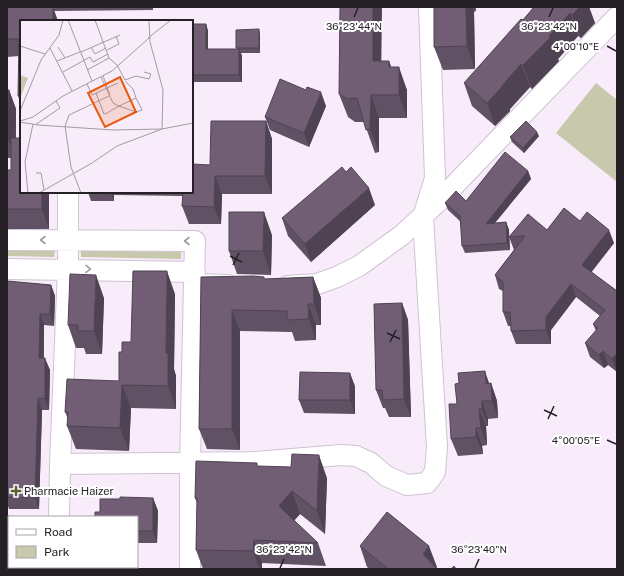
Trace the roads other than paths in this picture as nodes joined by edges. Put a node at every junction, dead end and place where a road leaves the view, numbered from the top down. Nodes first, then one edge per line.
1 (429, 7) edge
2 (617, 17) edge
3 (68, 193) edge
4 (423, 217) junction
5 (7, 240) edge
6 (67, 240) junction
7 (7, 269) edge
8 (68, 269) junction
9 (195, 278) junction
10 (249, 285) edge
11 (271, 286) edge
12 (190, 463) junction
13 (60, 464) junction
14 (59, 516) edge
15 (190, 569) edge

1 - 4 street
2 - 4 street
3 - 6 street
4 - 11 street
4 - 12 street
6 -> 5 street
6 - 8 street
9 -> 6 street
7 - 8 street
8 -> 9 street
8 - 13 street
9 - 10 street
9 - 12 street
12 - 13 street
12 - 15 street
13 - 14 street

